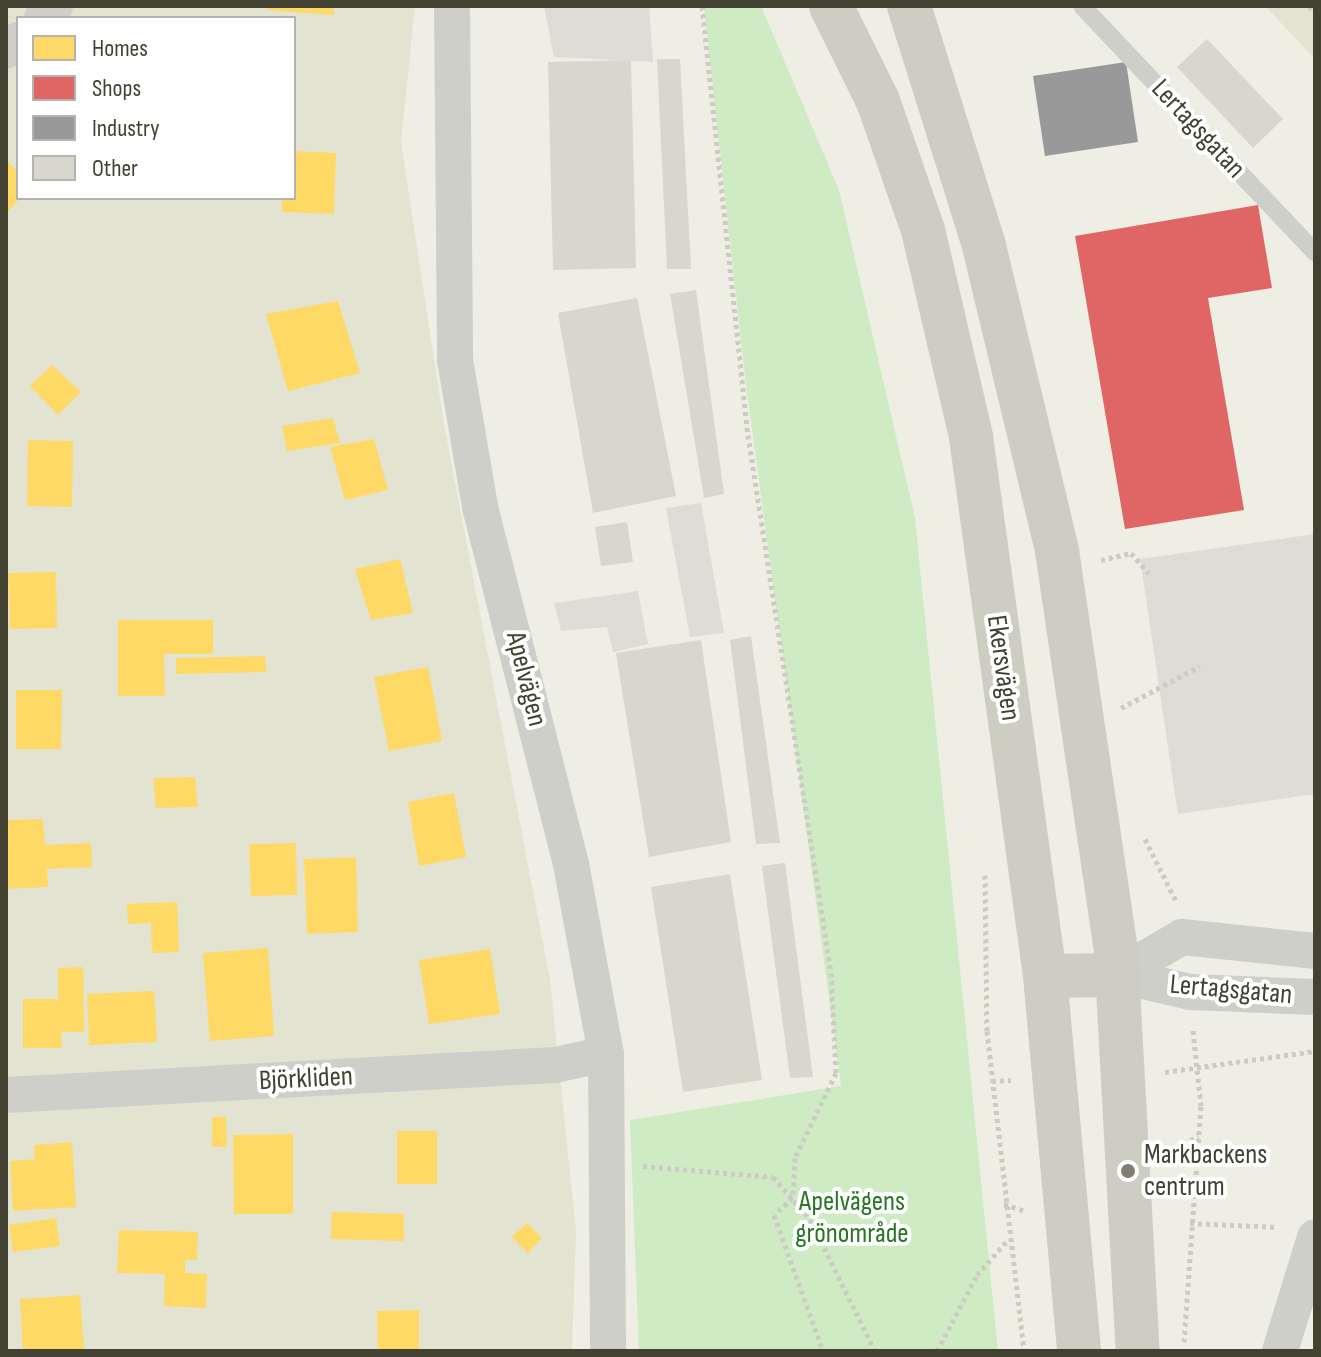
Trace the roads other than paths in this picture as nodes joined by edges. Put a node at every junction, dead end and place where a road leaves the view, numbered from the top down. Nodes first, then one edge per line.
1 (452, 6) edge
2 (831, 6) edge
3 (909, 6) edge
4 (1082, 6) edge
5 (1315, 252) edge
6 (1315, 951) edge
7 (1117, 975) junction
8 (1045, 976) junction
9 (1315, 997) edge
10 (606, 1054) junction
11 (6, 1095) edge
12 (1299, 1232) edge
13 (608, 1351) edge
14 (1079, 1351) edge
15 (1138, 1351) edge
16 (1280, 1351) edge

1 - 10 street, Apelvägen
2 - 8 main road, Ekersvägen
3 - 7 main road
4 - 5 lane, Lertagsgatan
6 - 7 street, Lertagsgatan
7 - 8 main road
7 - 9 street, Lertagsgatan
7 - 15 main road
8 - 14 main road, Ekersvägen
10 - 11 street, Björkliden
10 - 13 street, Apelvägen
12 - 16 street

